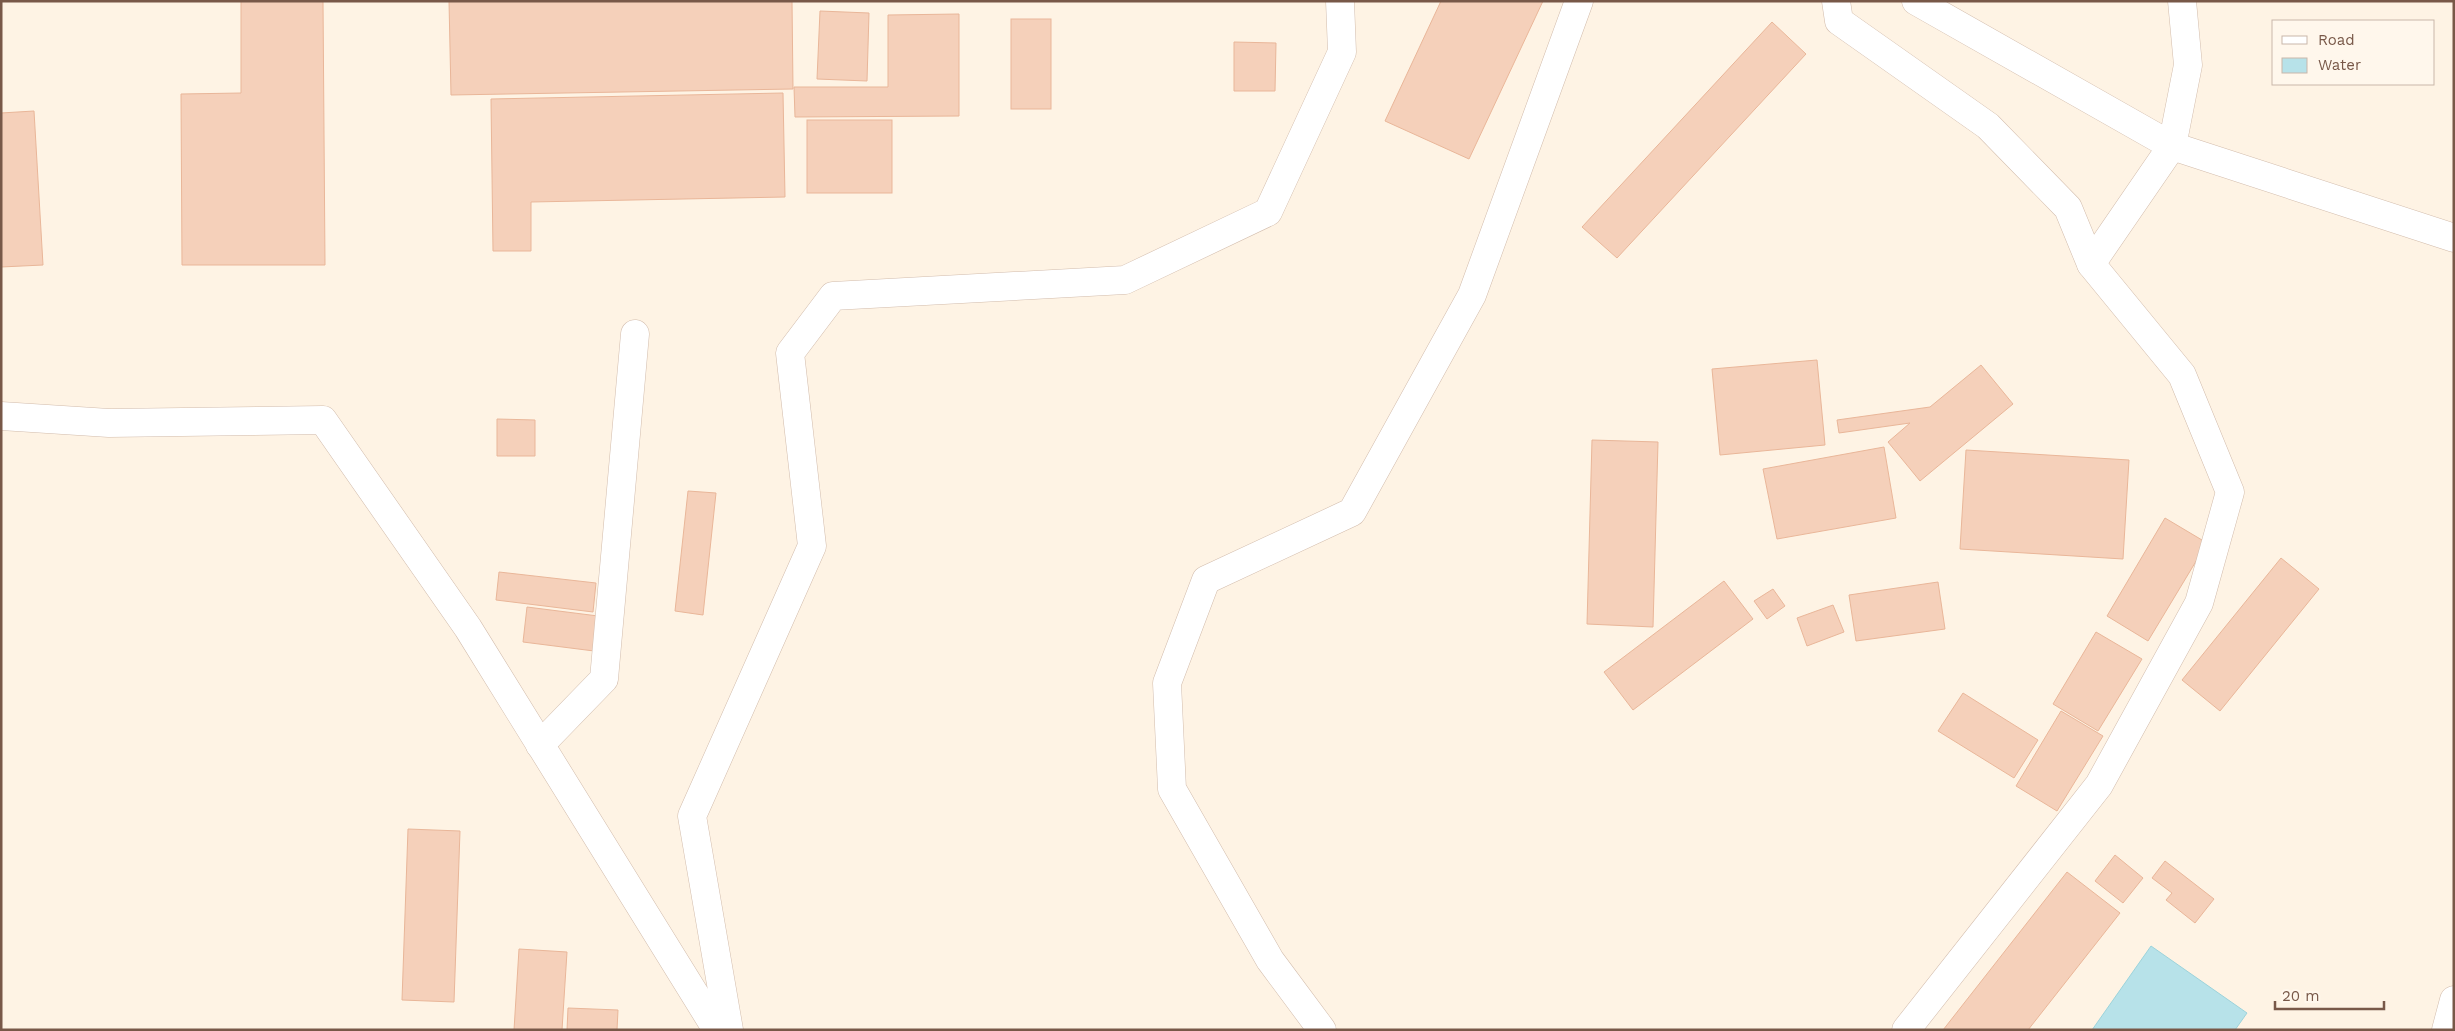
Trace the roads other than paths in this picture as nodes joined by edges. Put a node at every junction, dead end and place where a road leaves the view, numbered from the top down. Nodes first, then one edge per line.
1 (1340, 1) edge
2 (1579, 1) edge
3 (1836, 1) edge
4 (1916, 1) edge
5 (2182, 1) edge
6 (2172, 146) junction
7 (2454, 238) edge
8 (2091, 264) junction
9 (635, 334) dead end
10 (1, 416) edge
11 (540, 745) junction
12 (2454, 1000) edge
13 (717, 1030) edge
14 (729, 1030) edge
15 (1322, 1030) edge
16 (1906, 1030) edge
17 (2446, 1030) edge

1 - 14 street
2 - 15 street
3 - 8 street
4 - 6 street
5 - 6 street
6 - 7 street
6 - 8 street
8 - 16 street
9 - 11 street
10 - 11 street
11 - 13 street
12 - 17 street

